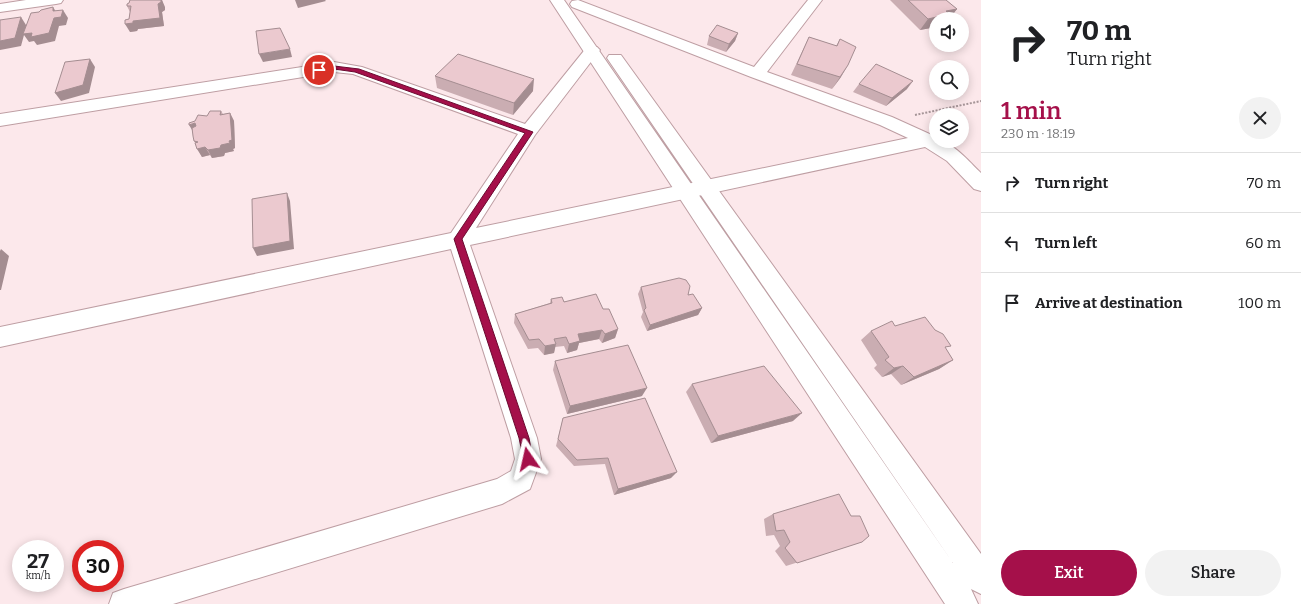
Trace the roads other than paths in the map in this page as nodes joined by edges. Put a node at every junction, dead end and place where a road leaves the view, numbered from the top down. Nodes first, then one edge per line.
1 (56, 0) edge
2 (815, 0) edge
3 (569, 1) edge
4 (0, 8) edge
5 (592, 50) junction
6 (757, 74) junction
7 (0, 120) edge
8 (529, 132) junction
9 (928, 140) junction
10 (981, 184) edge
11 (695, 188) junction
12 (458, 239) junction
13 (0, 337) edge
14 (981, 579) edge
15 (124, 604) edge
16 (963, 604) edge

1 - 4 street
2 - 6 street
3 - 5 street
3 - 6 street
3 - 11 street
5 - 8 street
5 - 11 street
6 - 9 street
7 - 8 street
8 - 12 street
9 - 10 street
9 - 11 street
11 - 12 street
11 - 14 street
11 - 16 street
12 - 13 street
12 - 15 street

